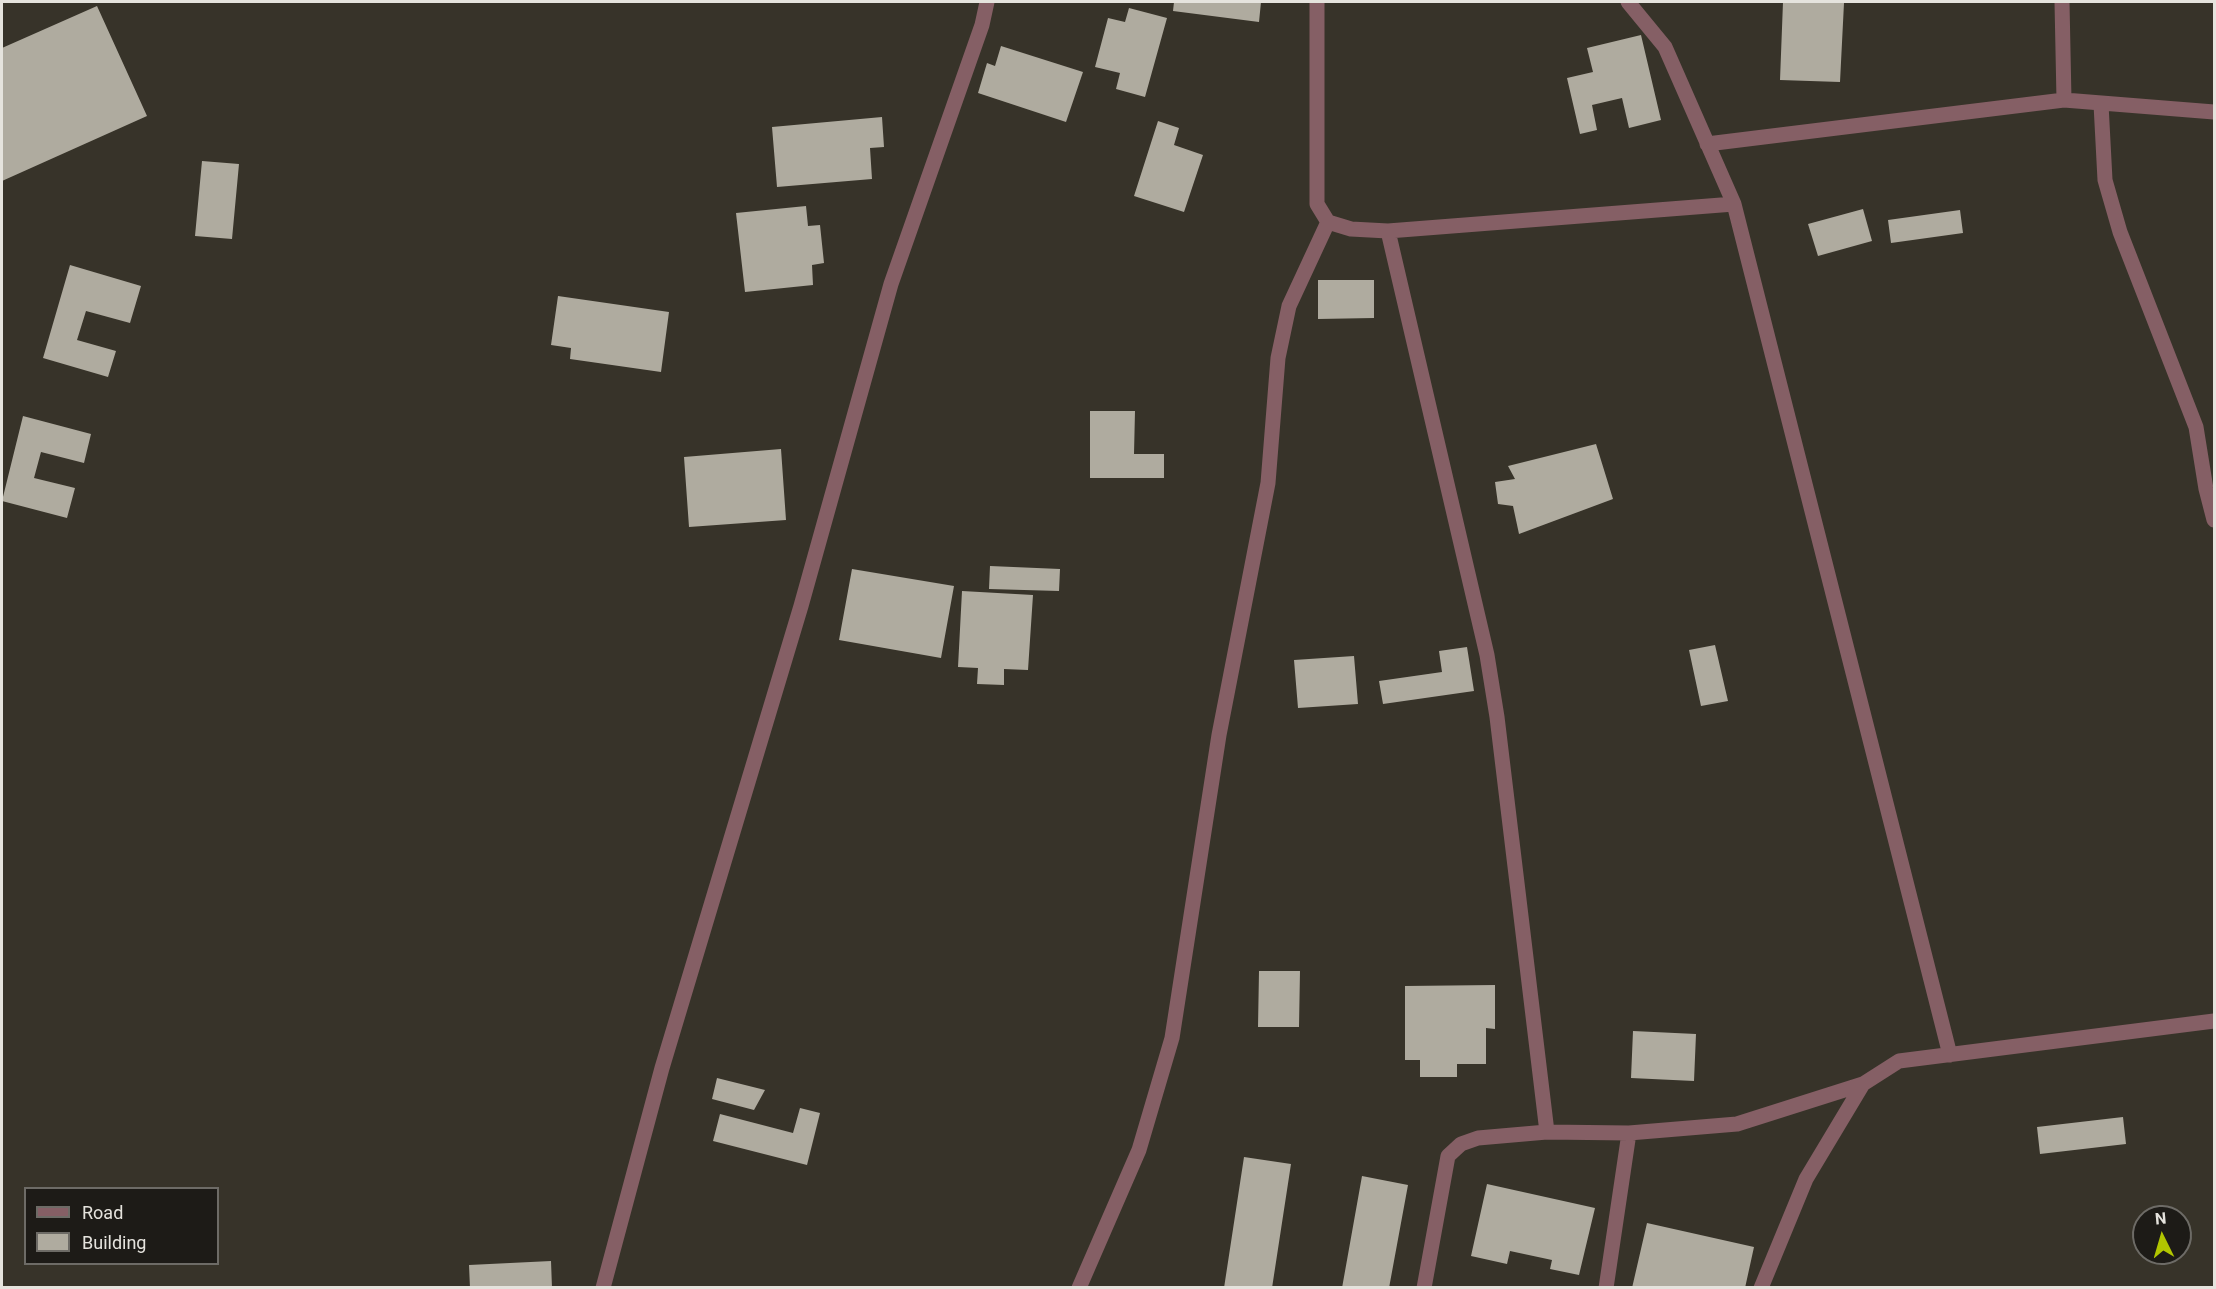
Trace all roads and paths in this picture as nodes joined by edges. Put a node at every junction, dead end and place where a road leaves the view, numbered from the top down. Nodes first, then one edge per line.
1 (987, 2) edge
2 (1317, 2) edge
3 (1628, 2) edge
4 (2062, 2) edge
5 (2064, 100) junction
6 (2101, 104) junction
7 (2214, 112) edge
8 (1707, 144) junction
9 (1734, 204) junction
10 (1328, 222) junction
11 (1388, 231) junction
12 (2214, 520) edge
13 (2214, 1021) edge
14 (1950, 1055) junction
15 (1863, 1084) junction
16 (1547, 1132) junction
17 (1629, 1133) junction
18 (603, 1287) edge
19 (1079, 1287) edge
20 (1424, 1287) edge
21 (1606, 1287) edge
22 (1761, 1287) edge

1 - 18 street
2 - 10 street
3 - 8 street
4 - 5 street
5 - 6 street
5 - 8 street
6 - 7 street
6 - 12 street
8 - 9 street
9 - 11 street
9 - 14 street
10 - 11 street
10 - 19 street
11 - 16 street
13 - 14 street
14 - 15 street
15 - 17 street
15 - 22 street
16 - 17 street
16 - 20 street
17 - 21 street

